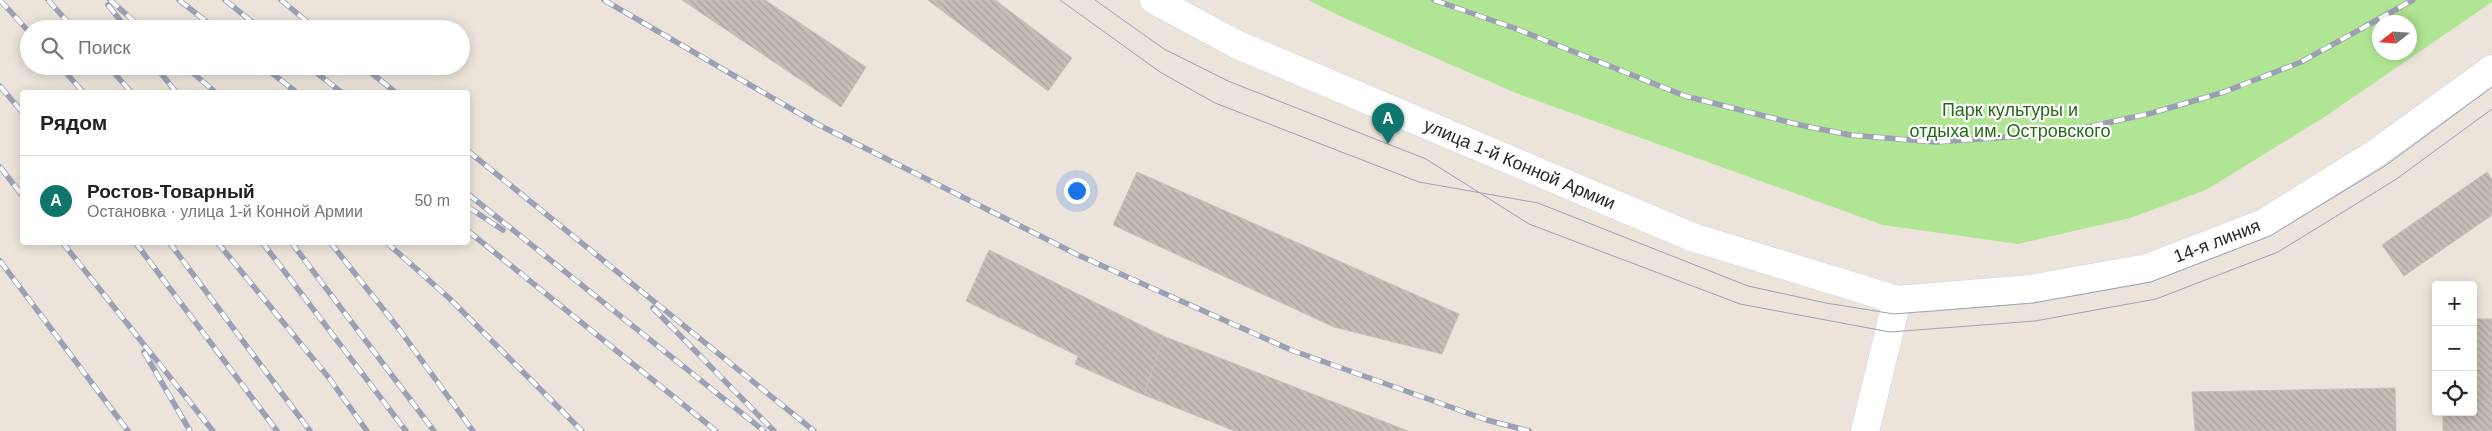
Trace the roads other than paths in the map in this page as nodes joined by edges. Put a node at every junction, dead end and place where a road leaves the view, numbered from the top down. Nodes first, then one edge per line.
1 (1154, 0) edge
2 (2492, 69) edge
3 (1898, 300) junction
4 (1865, 431) edge

1 - 3 main road, улица 1-й Конной Армии
2 - 3 main road, 14-я линия
3 - 4 main road

